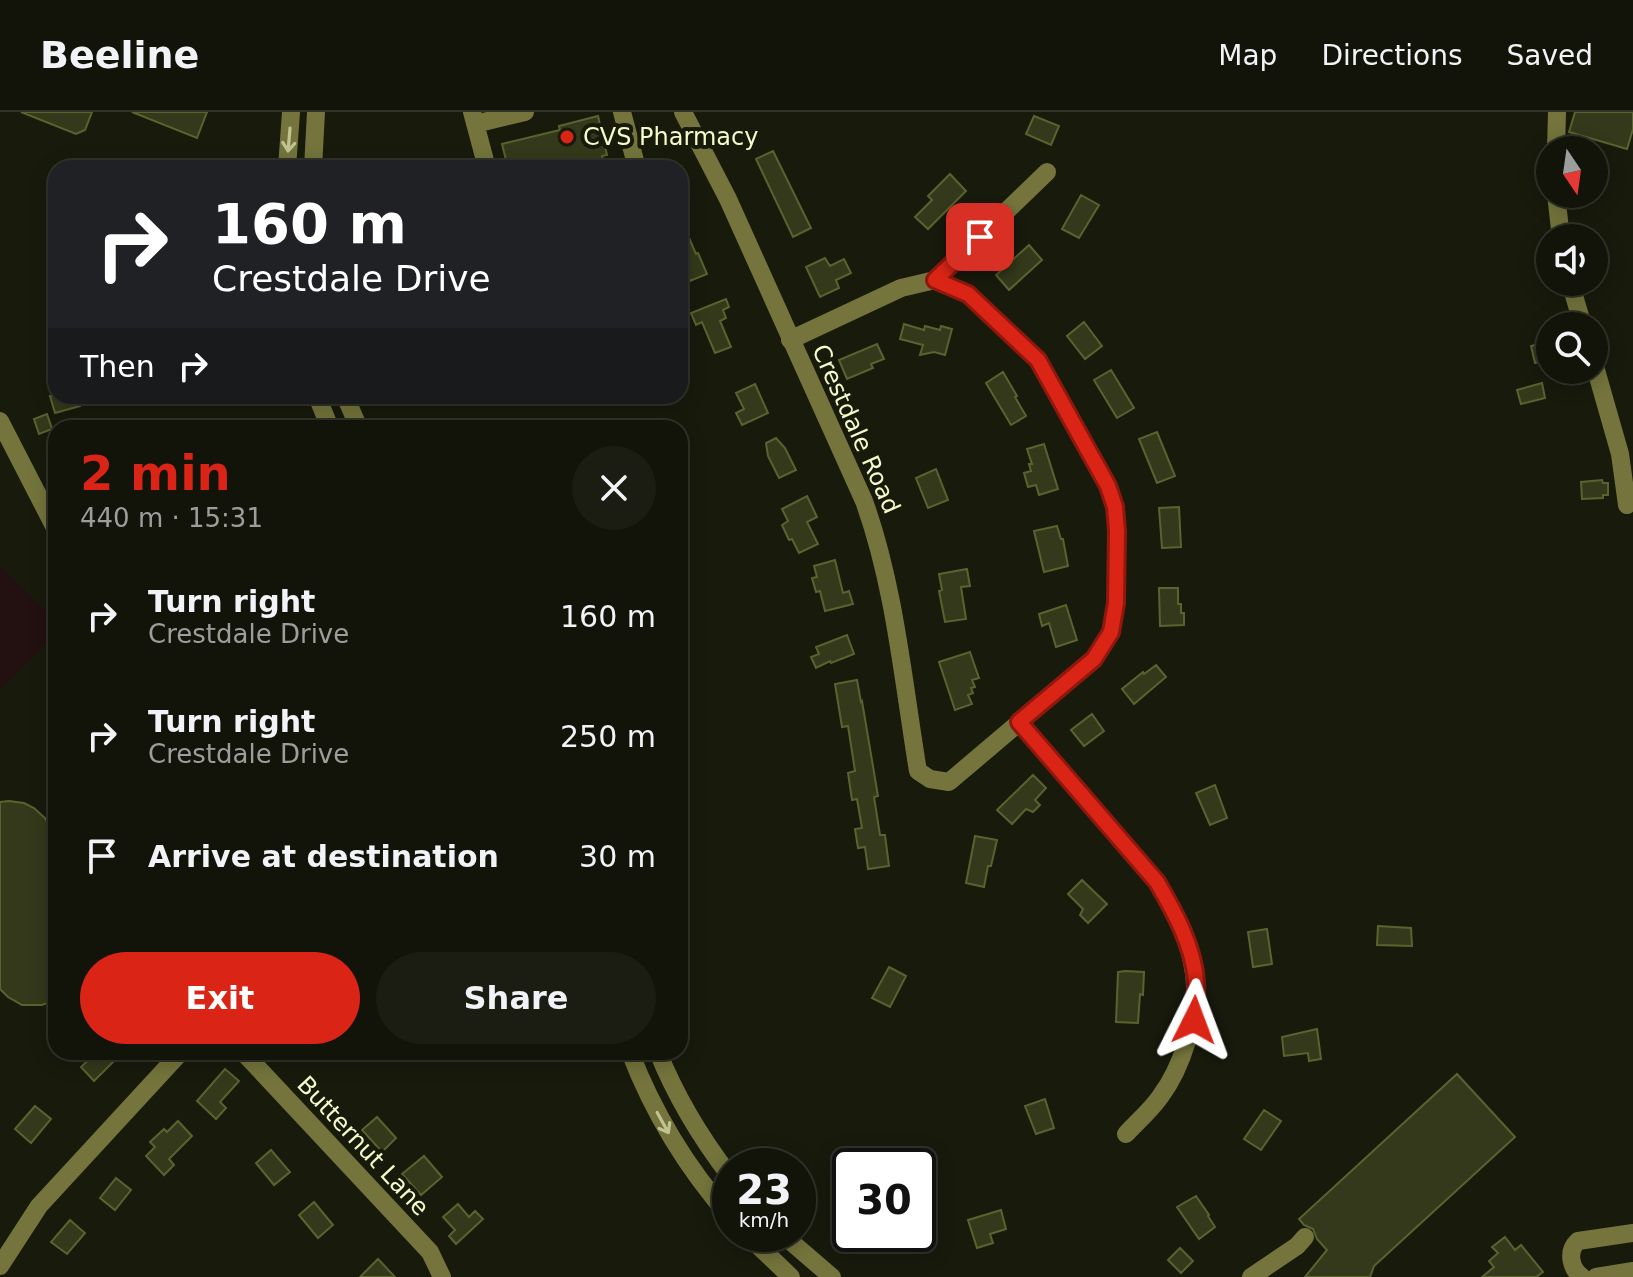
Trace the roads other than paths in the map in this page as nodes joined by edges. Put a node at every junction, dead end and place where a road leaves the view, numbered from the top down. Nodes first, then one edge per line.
1 (291, 112) edge
2 (316, 112) edge
3 (525, 112) edge
4 (622, 112) edge
5 (683, 112) edge
6 (1557, 112) edge
7 (473, 118) edge
8 (1556, 136) edge
9 (288, 160) edge
10 (313, 160) edge
11 (485, 160) edge
12 (635, 160) edge
13 (1047, 172) dead end
14 (935, 280) junction
15 (790, 340) junction
16 (1600, 384) edge
17 (0, 421) edge
18 (1627, 505) dead end
19 (48, 514) edge
20 (1019, 722) junction
21 (174, 1060) edge
22 (250, 1060) edge
23 (633, 1060) edge
24 (662, 1060) edge
25 (1126, 1134) dead end
26 (712, 1150) edge
27 (712, 1194) edge
28 (1633, 1233) edge
29 (1305, 1237) dead end
30 (765, 1252) edge
31 (803, 1252) edge
32 (0, 1266) edge
33 (1633, 1271) edge
34 (442, 1277) edge
35 (791, 1277) edge
36 (832, 1277) edge
37 (1251, 1277) edge
38 (1582, 1277) edge
39 (1596, 1277) edge

1 -> 9 street
2 - 10 street
3 - 7 street
4 - 12 street
5 - 15 street, Crestdale Road
6 - 8 street
7 - 11 street
13 - 14 street
14 - 15 street
14 - 20 street
15 - 20 street, Crestdale Road
16 - 18 street
17 - 19 street
20 - 25 street
21 - 32 street
22 - 34 street, Butternut Lane
23 -> 27 street
24 - 26 street
28 - 38 street
29 - 37 street
30 - 35 street
31 - 36 street
33 - 39 street

